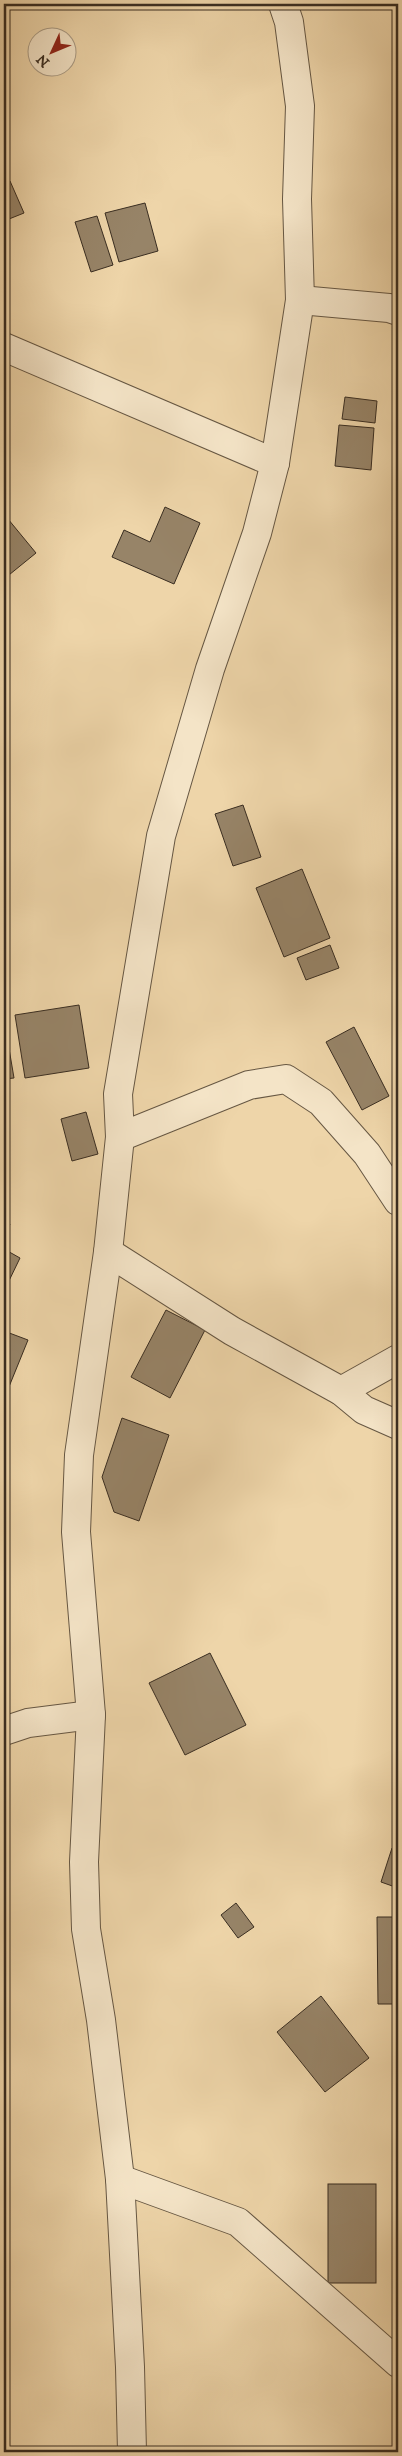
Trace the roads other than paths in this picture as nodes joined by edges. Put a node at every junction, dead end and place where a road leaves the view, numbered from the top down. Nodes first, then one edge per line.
1 (284, 4) edge
2 (300, 300) junction
3 (398, 311) edge
4 (4, 347) edge
5 (275, 463) junction
6 (120, 1137) junction
7 (398, 1201) edge
8 (108, 1252) junction
9 (398, 1360) edge
10 (341, 1391) junction
11 (398, 1425) edge
12 (91, 1716) junction
13 (4, 1731) edge
14 (120, 2179) junction
15 (398, 2363) edge
16 (132, 2452) edge

1 - 2 street
2 - 3 street
2 - 5 street
4 - 5 street
5 - 6 street
6 - 7 street
6 - 8 street
8 - 10 street
8 - 12 street
9 - 10 street
10 - 11 street
12 - 13 street
12 - 14 street
14 - 15 street
14 - 16 street

